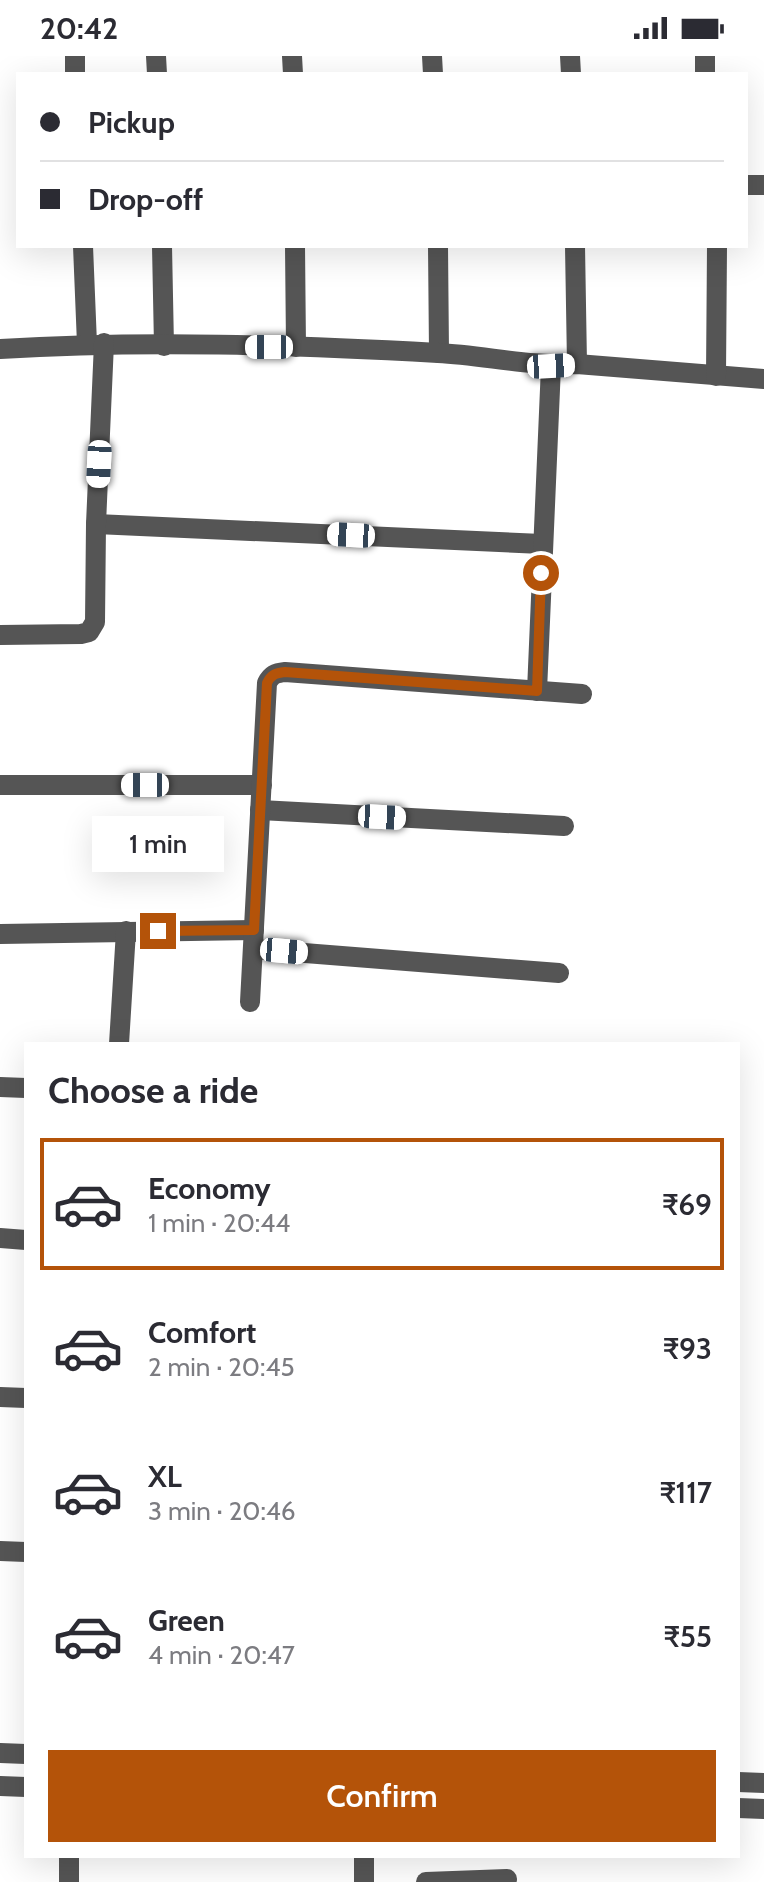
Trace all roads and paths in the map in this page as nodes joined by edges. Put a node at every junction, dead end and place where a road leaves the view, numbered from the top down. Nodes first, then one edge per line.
1 (83, 248) edge
2 (162, 248) edge
3 (295, 248) edge
4 (438, 248) edge
5 (575, 248) edge
6 (717, 248) edge
7 (96, 344) junction
8 (164, 346) junction
9 (296, 347) junction
10 (0, 349) edge
11 (439, 353) junction
12 (577, 364) junction
13 (551, 366) junction
14 (716, 376) junction
15 (764, 379) edge
16 (96, 524) junction
17 (542, 544) junction
18 (0, 635) edge
19 (537, 691) junction
20 (582, 694) dead end
21 (0, 785) edge
22 (262, 785) junction
23 (260, 810) junction
24 (564, 826) dead end
25 (126, 931) junction
26 (0, 934) edge
27 (254, 939) junction
28 (559, 973) dead end
29 (250, 1002) dead end
30 (119, 1042) edge
31 (0, 1087) edge
32 (24, 1088) edge
33 (0, 1238) edge
34 (24, 1240) edge
35 (0, 1397) edge
36 (24, 1398) edge
37 (0, 1551) edge
38 (24, 1552) edge
39 (0, 1753) edge
40 (24, 1754) edge
41 (740, 1782) edge
42 (764, 1783) edge
43 (0, 1786) edge
44 (24, 1787) edge
45 (740, 1808) edge
46 (764, 1809) edge
47 (69, 1858) edge
48 (364, 1858) edge
49 (507, 1879) dead end
50 (69, 1882) edge
51 (364, 1882) edge
52 (426, 1882) edge

1 - 7 street
2 - 8 street
3 - 9 street
4 - 11 street
5 - 12 street
6 - 14 street
7 - 8 street
7 - 10 street
7 - 16 street
8 - 9 street
9 - 11 street
11 - 13 street
12 - 13 street
12 - 14 street
13 - 17 street
14 - 15 street
16 - 17 street
16 - 18 street
17 - 19 street
19 - 20 street
19 - 22 street
21 - 22 street
22 - 23 street
23 - 24 street
23 - 27 street
25 - 26 street
25 - 27 street
25 - 30 street
27 - 28 street
27 - 29 street
31 - 32 street
33 - 34 street
35 - 36 street
37 - 38 street
39 - 40 street
41 - 42 street
43 - 44 street
45 - 46 street
47 - 50 street
48 - 51 street
49 - 52 street

